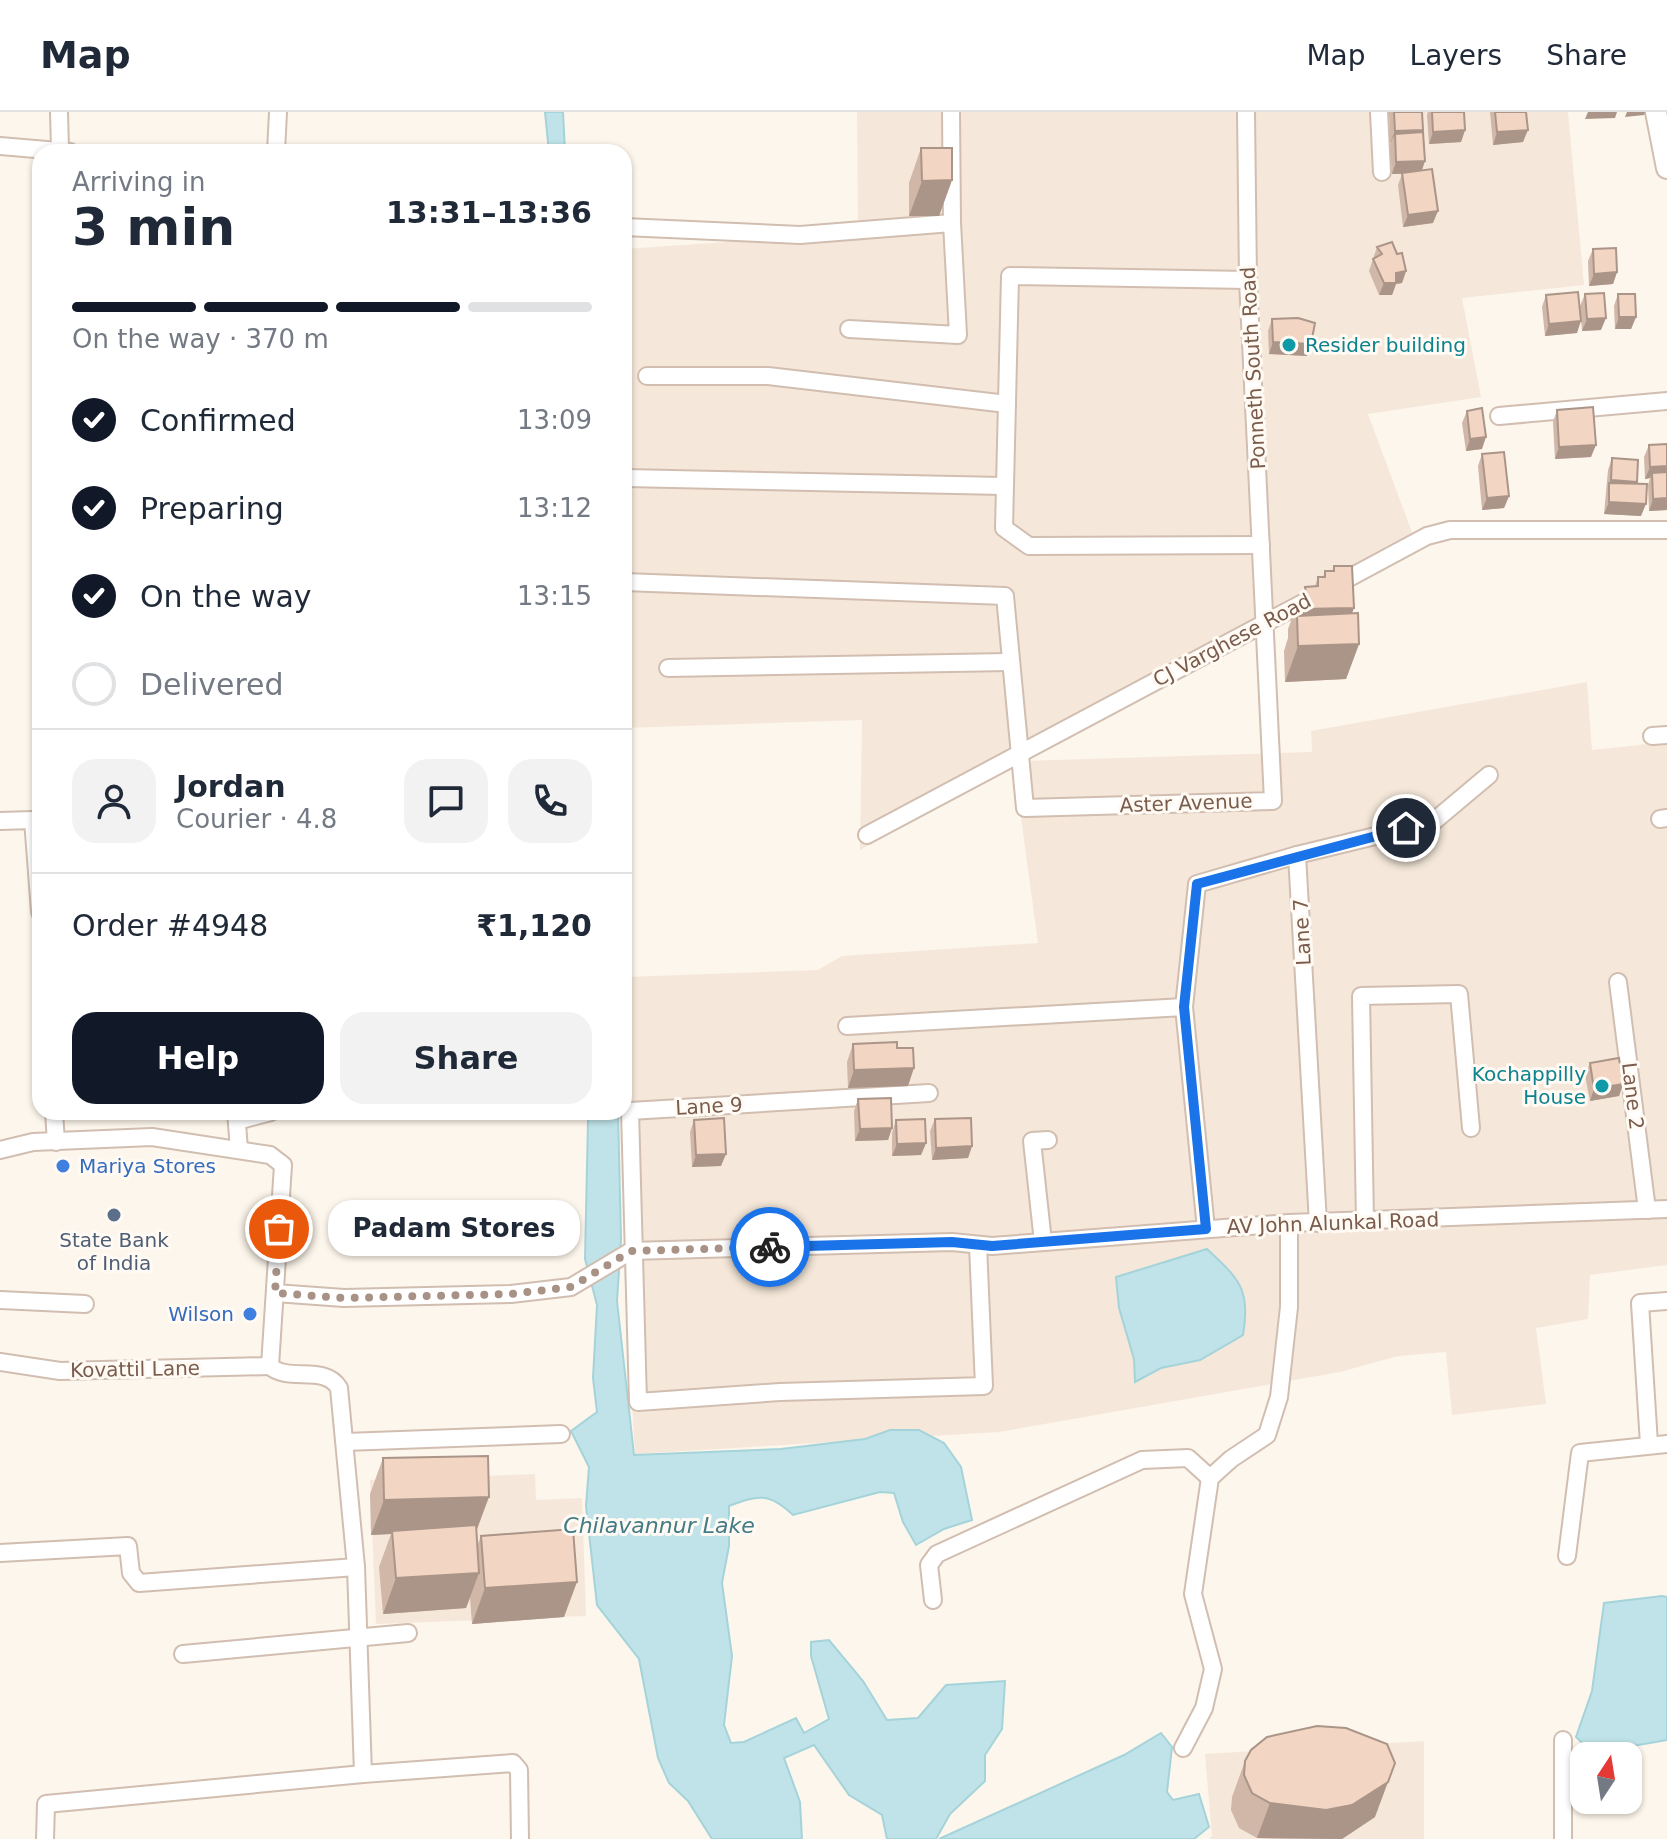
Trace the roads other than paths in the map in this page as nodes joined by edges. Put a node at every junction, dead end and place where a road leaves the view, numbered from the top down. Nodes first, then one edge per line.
1 (59, 112) edge
2 (278, 112) edge
3 (951, 112) edge
4 (1246, 112) edge
5 (1379, 112) edge
6 (1661, 119) edge
7 (64, 144) edge
8 (276, 144) edge
9 (0, 146) edge
10 (32, 148) edge
11 (1667, 168) edge
12 (1382, 172) dead end
13 (952, 223) junction
14 (632, 227) edge
15 (1248, 280) junction
16 (849, 329) dead end
17 (647, 376) dead end
18 (1667, 401) edge
19 (1007, 404) junction
20 (1499, 416) dead end
21 (632, 478) edge
22 (1003, 486) junction
23 (1667, 530) edge
24 (1261, 545) junction
25 (632, 582) edge
26 (1265, 623) junction
27 (1009, 662) junction
28 (668, 668) dead end
29 (1020, 752) junction
30 (1489, 775) dead end
31 (32, 820) edge
32 (0, 821) edge
33 (867, 835) dead end
34 (1297, 855) junction
35 (1182, 975) dead end
36 (1618, 982) dead end
37 (1184, 1007) junction
38 (847, 1026) dead end
39 (929, 1093) dead end
40 (632, 1111) edge
41 (55, 1120) edge
42 (236, 1120) edge
43 (630, 1120) edge
44 (1471, 1128) dead end
45 (1048, 1140) dead end
46 (56, 1142) junction
47 (239, 1149) junction
48 (0, 1150) edge
49 (1667, 1209) edge
50 (1647, 1210) junction
51 (1365, 1222) junction
52 (1289, 1223) junction
53 (1318, 1223) junction
54 (1206, 1229) junction
55 (1043, 1242) junction
56 (978, 1245) junction
57 (631, 1251) junction
58 (275, 1293) junction
59 (0, 1300) edge
60 (1667, 1301) edge
61 (85, 1304) dead end
62 (0, 1362) edge
63 (270, 1366) junction
64 (561, 1434) dead end
65 (345, 1442) junction
66 (1649, 1444) junction
67 (1667, 1444) edge
68 (1210, 1478) junction
69 (0, 1553) edge
70 (1567, 1556) dead end
71 (356, 1567) junction
72 (933, 1600) dead end
73 (408, 1633) dead end
74 (358, 1635) junction
75 (183, 1654) dead end
76 (1563, 1740) dead end
77 (1183, 1748) dead end
78 (363, 1774) junction
79 (45, 1839) edge
80 (520, 1839) edge
81 (1563, 1839) edge

1 - 7 street
2 - 8 street
3 - 13 street
4 - 15 street, Ponneth South Road
5 - 12 street
6 - 11 street
9 - 10 street
13 - 14 street
13 - 16 street
15 - 19 street
15 - 24 street, Ponneth South Road
17 - 19 street
18 - 20 street
19 - 22 street
21 - 22 street
22 - 24 street
23 - 26 street, CJ Varghese Road
24 - 26 street, Ponneth South Road
25 - 27 street
26 - 29 street, CJ Varghese Road
26 - 29 street, Aster Avenue
27 - 28 street
27 - 29 street
29 - 33 street, CJ Varghese Road
30 - 34 street
31 - 32 street
34 - 37 street
34 - 53 street, Lane 7
35 - 37 street
36 - 50 street, Lane 2
37 - 38 street
37 - 54 street
39 - 40 street, Lane 9
41 - 46 street
42 - 47 street
43 - 57 street, Lane 9
44 - 51 street
45 - 55 street
46 - 47 street
46 - 48 street
47 - 58 street
49 - 50 street, AV John Alunkal Road
50 - 51 street, AV John Alunkal Road
51 - 53 street, AV John Alunkal Road
52 - 53 street, AV John Alunkal Road
52 - 54 street, AV John Alunkal Road
52 - 68 street
54 - 55 street, AV John Alunkal Road
55 - 56 street, AV John Alunkal Road
56 - 57 street, AV John Alunkal Road
56 - 57 street
57 - 58 street, AV John Alunkal Road
58 - 63 street
59 - 61 street
60 - 66 street
62 - 63 street, Kovattil Lane
63 - 65 street, Kovattil Lane
64 - 65 street
65 - 71 street
66 - 67 street
66 - 70 street
68 - 72 street
68 - 77 street
69 - 71 street
71 - 74 street
73 - 74 street
74 - 75 street
74 - 78 street
76 - 81 street
78 - 79 street
78 - 80 street

